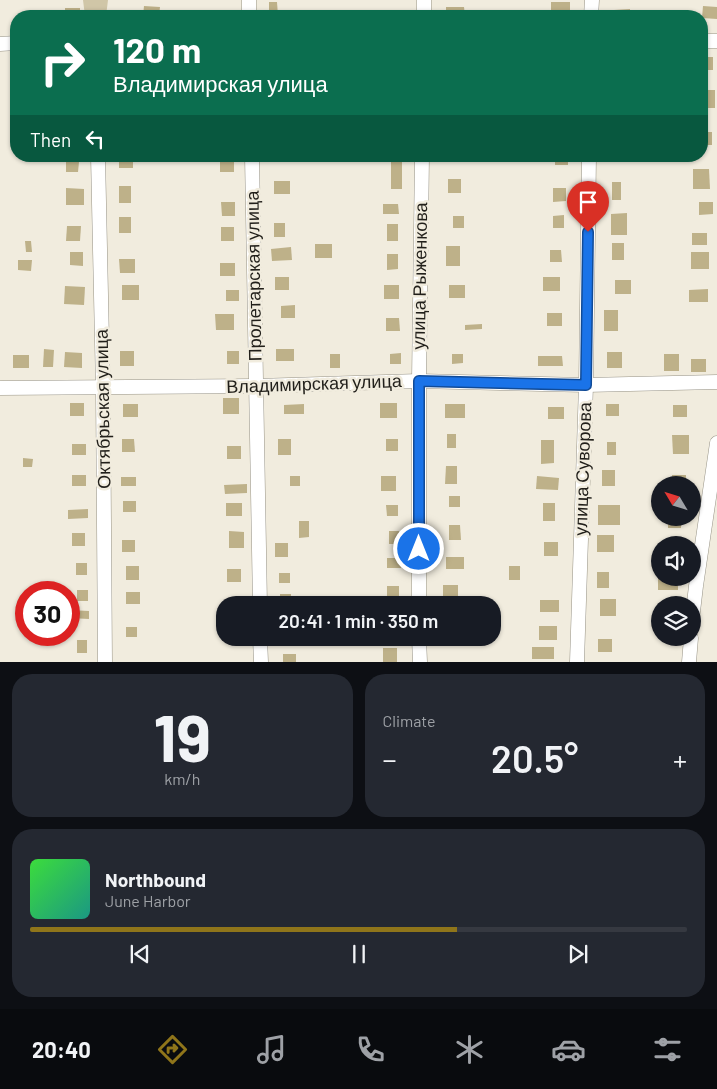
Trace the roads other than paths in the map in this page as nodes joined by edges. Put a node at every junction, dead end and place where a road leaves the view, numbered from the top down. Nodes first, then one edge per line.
1 (98, 162) edge
2 (252, 162) edge
3 (422, 162) edge
4 (589, 162) edge
5 (419, 381) junction
6 (717, 382) edge
7 (586, 385) junction
8 (257, 386) junction
9 (0, 388) edge
10 (103, 388) junction
11 (717, 443) edge
12 (260, 596) edge
13 (419, 596) edge
14 (695, 596) edge
15 (260, 646) edge
16 (420, 646) edge
17 (690, 646) edge
18 (105, 662) edge
19 (261, 662) edge
20 (420, 662) edge
21 (577, 662) edge
22 (689, 662) edge

1 - 10 street, Октябрьская улица
2 - 8 street, Пролетарская улица
3 - 5 street, улица Рыженкова
4 - 7 street, улица Суворова
5 - 7 street, Владимирская улица
5 - 8 street, Владимирская улица
5 - 13 street, улица Рыженкова
6 - 7 street, Владимирская улица
7 - 21 street, улица Суворова
8 - 10 street, Владимирская улица
8 - 12 street, Пролетарская улица
9 - 10 street, Владимирская улица
10 - 18 street, Октябрьская улица
11 - 14 street
15 - 19 street
16 - 20 street
17 - 22 street

